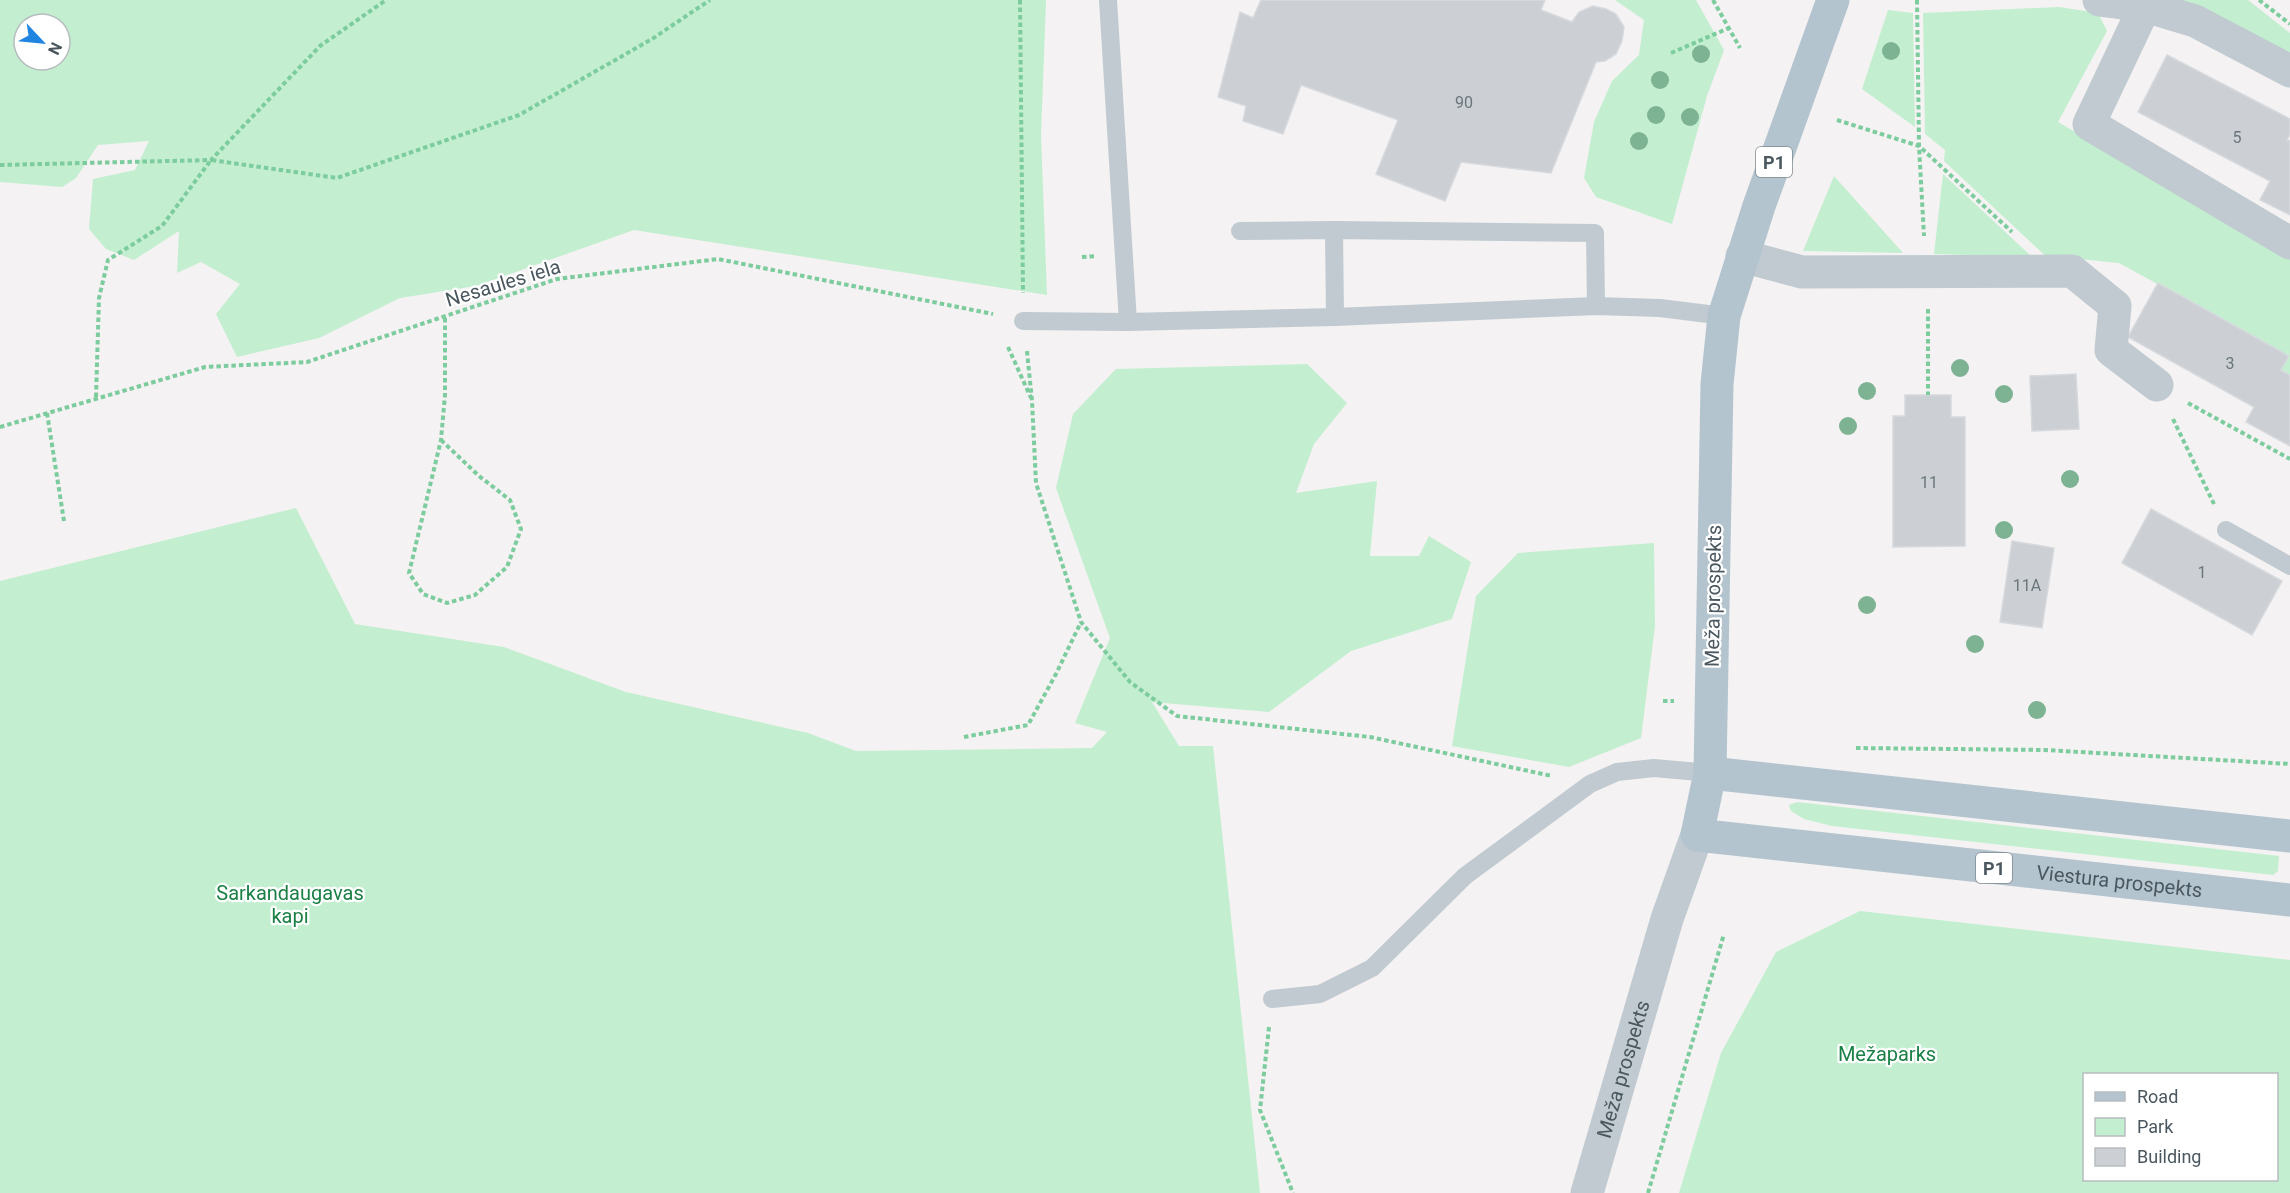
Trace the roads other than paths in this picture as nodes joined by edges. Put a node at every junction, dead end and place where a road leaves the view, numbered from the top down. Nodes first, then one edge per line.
1 (1108, 0) edge
2 (1833, 0) edge
3 (2099, 0) edge
4 (2145, 6) junction
5 (2290, 71) edge
6 (1334, 230) junction
7 (1240, 231) dead end
8 (2290, 243) edge
9 (1742, 256) junction
10 (1596, 306) junction
11 (1724, 316) junction
12 (1335, 317) junction
13 (1023, 321) road end
14 (1128, 322) junction
15 (2157, 386) road end
16 (2226, 530) road end
17 (2290, 566) edge
18 (1710, 773) junction
19 (1697, 835) junction
20 (2290, 836) edge
21 (2290, 900) edge
22 (1272, 999) road end
23 (1587, 1193) edge

1 - 14 lane
2 - 9 main road, Meža prospekts / P1
3 - 4 street
4 - 5 street
4 - 8 street
6 - 7 lane
6 - 10 lane
6 - 12 lane
9 - 11 main road, Meža prospekts / P1
9 - 15 street
10 - 11 lane
10 - 12 lane
11 - 18 main road, Meža prospekts / P1
12 - 14 lane
13 - 14 lane
16 - 17 lane
18 - 19 main road, Meža prospekts / P1
18 - 20 main road
18 - 22 lane
19 - 21 main road, Viestura prospekts / P1
19 - 23 street, Meža prospekts

